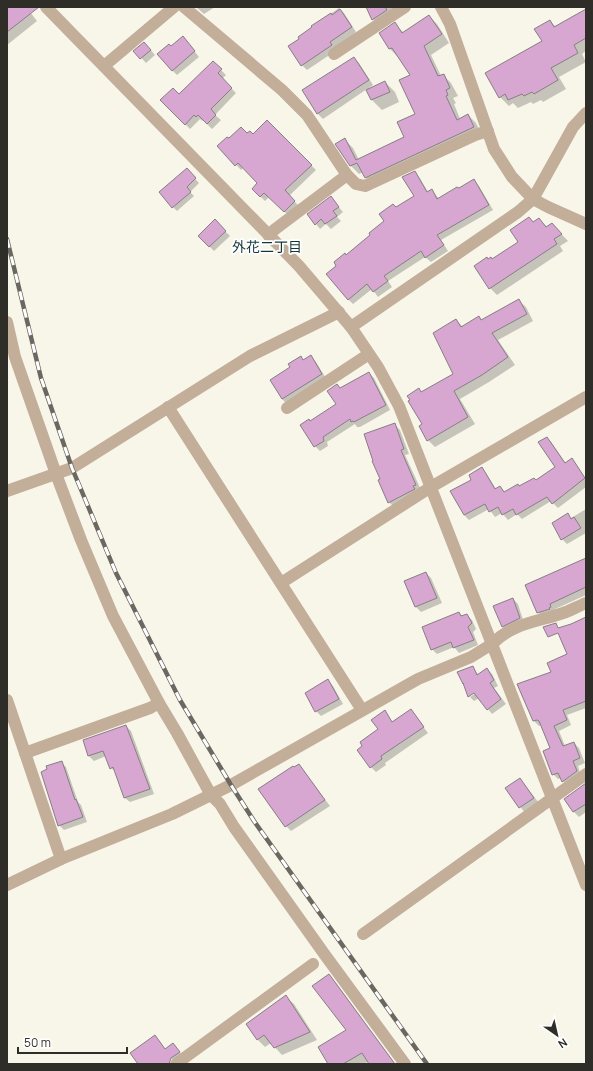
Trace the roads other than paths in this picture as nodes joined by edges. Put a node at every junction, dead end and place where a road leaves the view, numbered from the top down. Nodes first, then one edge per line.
1 (46, 7) edge
2 (174, 7) edge
3 (184, 7) edge
4 (405, 7) edge
5 (441, 7) edge
6 (334, 54) dead end
7 (104, 66) junction
8 (586, 113) edge
9 (488, 131) junction
10 (348, 176) junction
11 (533, 199) junction
12 (586, 224) edge
13 (269, 236) junction
14 (339, 312) junction
15 (7, 322) edge
16 (351, 327) junction
17 (369, 354) junction
18 (586, 397) edge
19 (168, 408) junction
20 (287, 408) dead end
21 (56, 474) junction
22 (431, 487) junction
23 (7, 491) edge
24 (280, 583) junction
25 (586, 603) edge
26 (492, 644) junction
27 (7, 700) edge
28 (159, 703) junction
29 (362, 710) junction
30 (25, 752) junction
31 (586, 774) edge
32 (211, 795) junction
33 (551, 799) junction
34 (61, 859) junction
35 (7, 885) edge
36 (586, 885) edge
37 (363, 934) dead end
38 (313, 964) dead end
39 (176, 1064) edge
40 (405, 1064) edge

1 - 7 street
2 - 7 street
3 - 10 street
4 - 6 street
5 - 9 street
7 - 13 street
8 - 11 street
9 - 10 street
9 - 11 street
10 - 13 street
11 - 12 street
11 - 16 street
13 - 14 street
14 - 16 street
14 - 19 street
15 - 21 street
16 - 17 street
17 - 20 street
17 - 22 street
18 - 22 street
19 - 21 street
19 - 24 street
21 - 23 street
21 - 28 street
22 - 24 street
22 - 26 street
24 - 29 street
25 - 26 street
26 - 29 street
26 - 33 street
27 - 30 street
28 - 30 street
28 - 32 street
29 - 32 street
30 - 34 street
31 - 33 street
32 - 34 street
32 - 40 street
33 - 36 street
33 - 37 street
34 - 35 street
38 - 39 street

